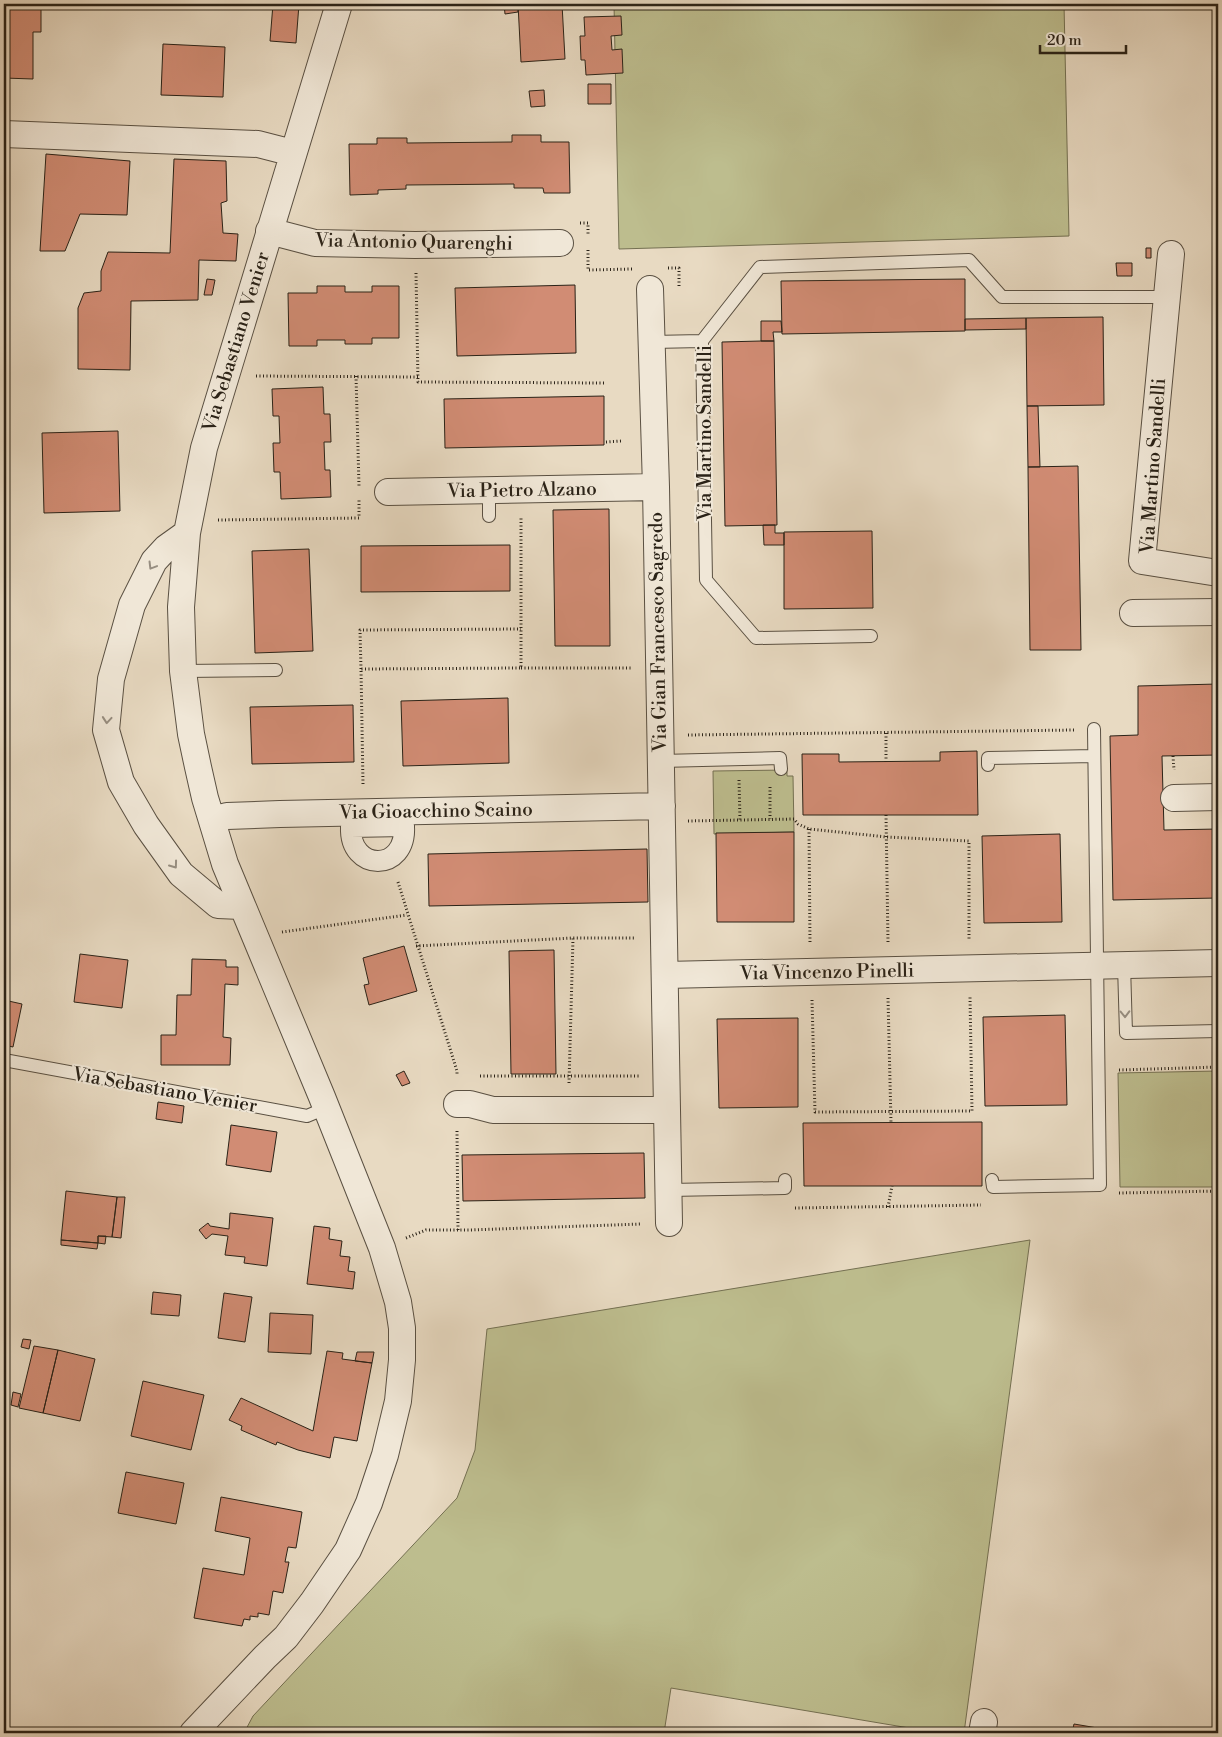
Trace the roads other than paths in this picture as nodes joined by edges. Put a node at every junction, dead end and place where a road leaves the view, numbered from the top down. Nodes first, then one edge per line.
1 (339, 4) edge
2 (4, 134) edge
3 (293, 153) junction
4 (269, 231) junction
5 (560, 243) dead end
6 (1171, 254) dead end
7 (650, 275) road end
8 (1167, 298) junction
9 (702, 340) junction
10 (652, 342) junction
11 (656, 487) junction
12 (489, 490) junction
13 (388, 492) dead end
14 (489, 516) dead end
15 (187, 533) junction
16 (1218, 573) edge
17 (1218, 612) edge
18 (1133, 613) dead end
19 (871, 636) dead end
20 (276, 670) dead end
21 (183, 671) junction
22 (1094, 729) road end
23 (1094, 756) junction
24 (661, 761) junction
25 (988, 765) dead end
26 (781, 769) dead end
27 (1218, 797) edge
28 (1174, 798) dead end
29 (662, 806) junction
30 (212, 820) junction
31 (241, 906) junction
32 (1218, 962) edge
33 (1097, 965) junction
34 (1124, 965) junction
35 (665, 976) junction
36 (1218, 1031) edge
37 (4, 1060) edge
38 (457, 1104) dead end
39 (326, 1108) junction
40 (666, 1110) junction
41 (785, 1180) dead end
42 (992, 1180) dead end
43 (669, 1190) junction
44 (669, 1223) road end
45 (194, 1733) edge

1 - 3 street, Via Sebastiano Venier
2 - 3 street
3 - 4 street, Via Sebastiano Venier
4 - 5 street, Via Antonio Quarenghi
4 - 15 street, Via Sebastiano Venier
6 - 8 street, Via Martino Sandelli
7 - 10 street, Via Gian Francesco Sagredo
8 - 9 lane, Via Martino Sandelli
8 - 16 street, Via Martino Sandelli
9 - 10 lane
9 - 19 lane, Via Martino Sandelli
10 - 11 street, Via Gian Francesco Sagredo
11 - 12 street, Via Pietro Alzano
11 - 24 street, Via Gian Francesco Sagredo
12 - 13 street, Via Pietro Alzano
12 - 14 lane
15 - 21 street, Via Sebastiano Venier
15 -> 31 street
17 - 18 street
20 - 21 lane
21 - 30 street, Via Sebastiano Venier
22 - 23 lane
23 - 25 lane
23 - 33 lane
24 - 26 lane
24 - 29 street, Via Gian Francesco Sagredo
27 - 28 street
29 - 30 street, Via Gioacchino Scaino
29 - 35 street, Via Gian Francesco Sagredo
30 - 31 street, Via Sebastiano Venier
31 - 39 street, Via Sebastiano Venier
32 - 34 street, Via Vincenzo Pinelli
33 - 34 street, Via Vincenzo Pinelli
33 - 35 street, Via Vincenzo Pinelli
33 - 42 lane
34 -> 36 lane
35 - 40 street
37 - 39 lane, Via Sebastiano Venier
38 - 40 street
39 - 45 street, Via Sebastiano Venier
40 - 43 street
41 - 43 lane
43 - 44 street

